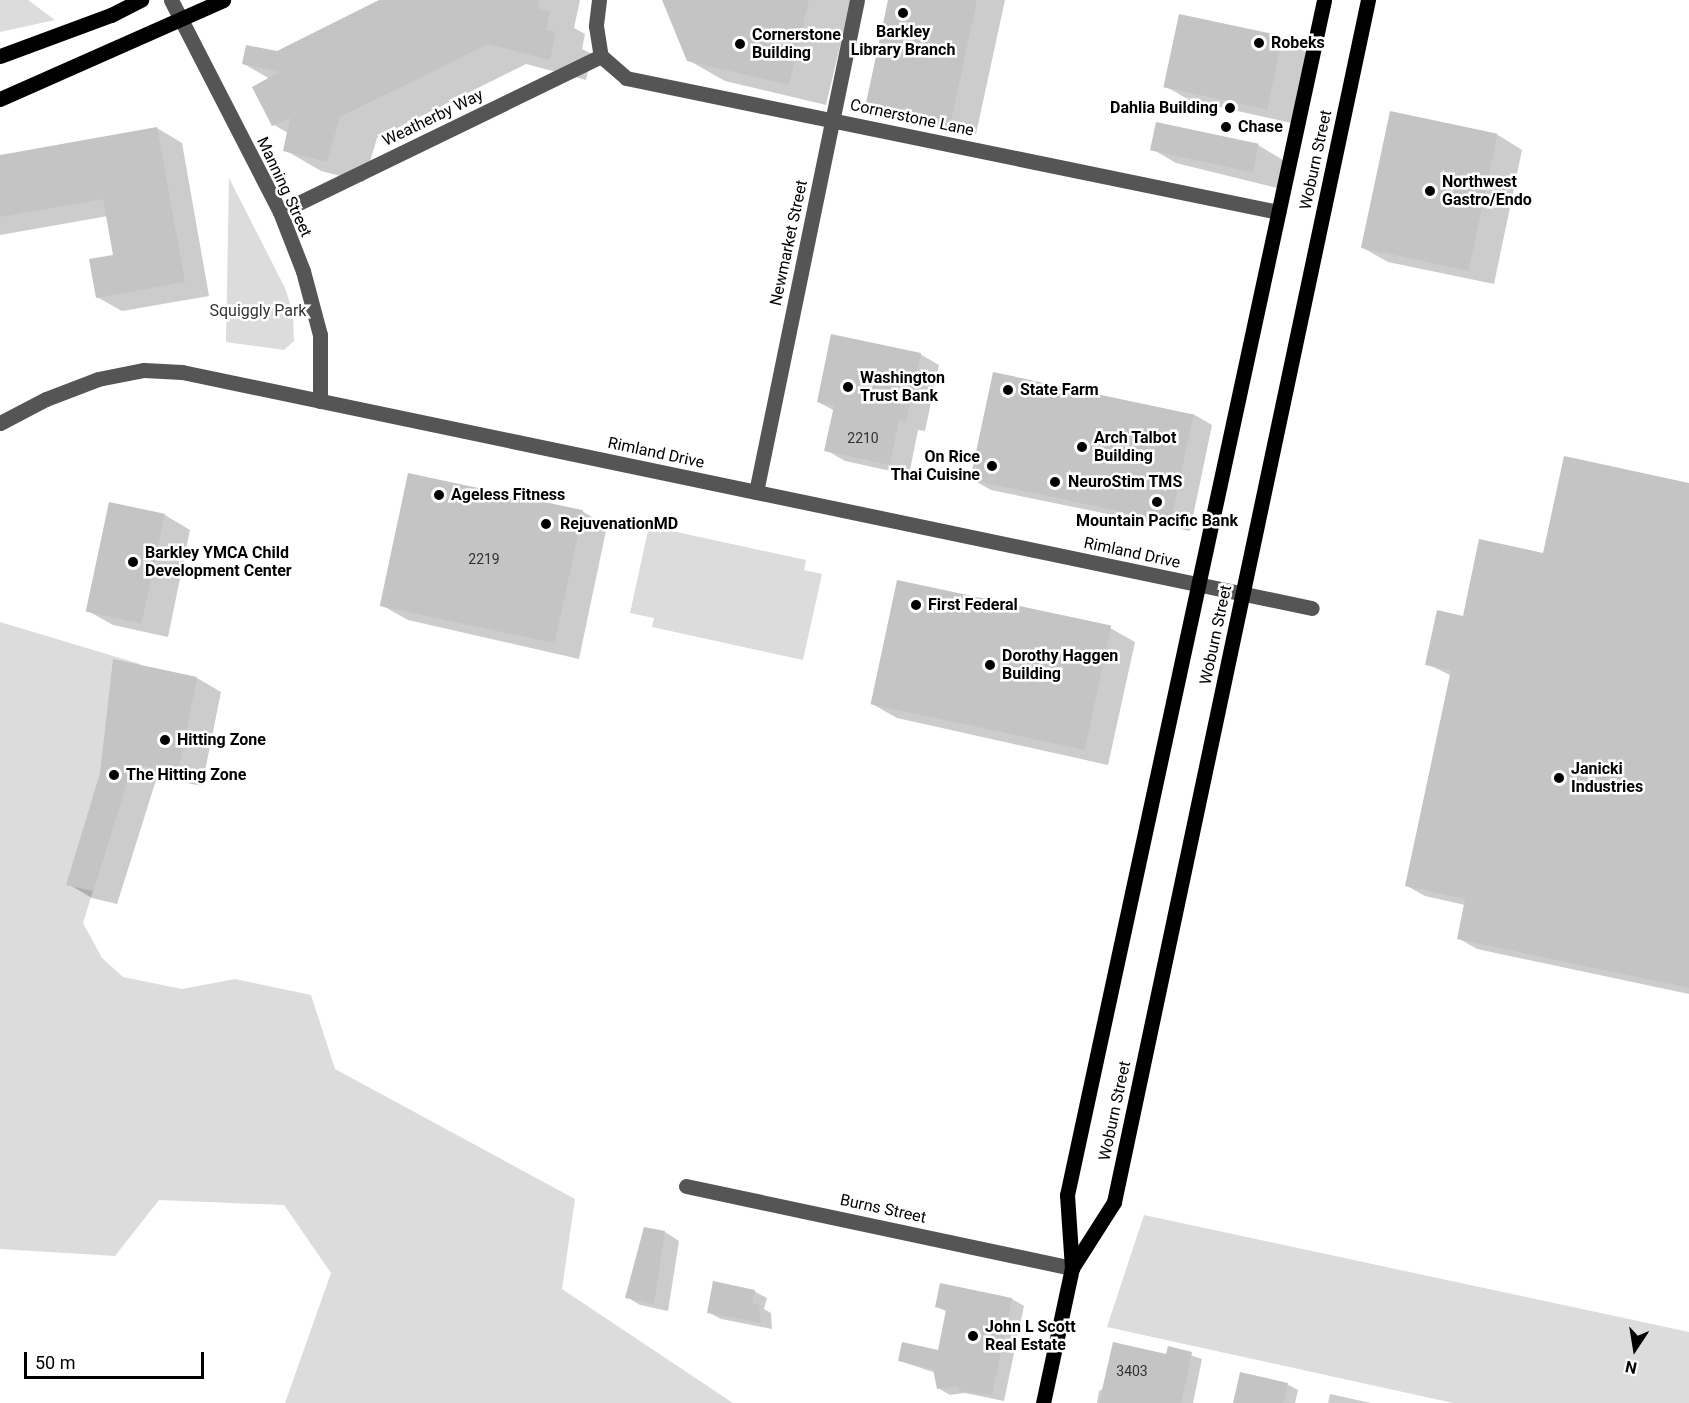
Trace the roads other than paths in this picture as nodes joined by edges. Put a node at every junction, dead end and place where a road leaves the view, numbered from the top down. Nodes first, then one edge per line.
1 (141, 0) edge
2 (171, 0) edge
3 (223, 0) edge
4 (599, 0) edge
5 (857, 0) edge
6 (1324, 0) edge
7 (1368, 0) edge
8 (180, 20) junction
9 (0, 56) edge
10 (601, 56) junction
11 (0, 99) edge
12 (832, 120) junction
13 (279, 212) junction
14 (1278, 212) junction
15 (320, 401) junction
16 (0, 423) edge
17 (756, 492) junction
18 (1198, 585) junction
19 (1243, 594) junction
20 (1311, 608) dead end
21 (686, 1186) dead end
22 (1072, 1268) junction
23 (1043, 1403) edge

1 - 9 main road
2 - 8 street, Manning Street
3 - 8 main road
4 - 10 street
5 - 12 street, Newmarket Street
6 - 14 main road, Woburn Street
7 - 19 main road, Woburn Street
8 - 11 main road
8 - 13 street, Manning Street
10 - 12 street, Cornerstone Lane
10 - 13 street, Weatherby Way
12 - 14 street, Cornerstone Lane
12 - 17 street, Newmarket Street
13 - 15 street, Manning Street
14 - 18 main road, Woburn Street
15 - 16 street, Rimland Drive
15 - 17 street, Rimland Drive
17 - 18 street, Rimland Drive
18 - 19 street, Rimland Drive
18 - 22 main road, Woburn Street
19 - 20 street, Rimland Drive
19 - 22 main road, Woburn Street
21 - 22 street, Burns Street
22 - 23 main road, Woburn Street

